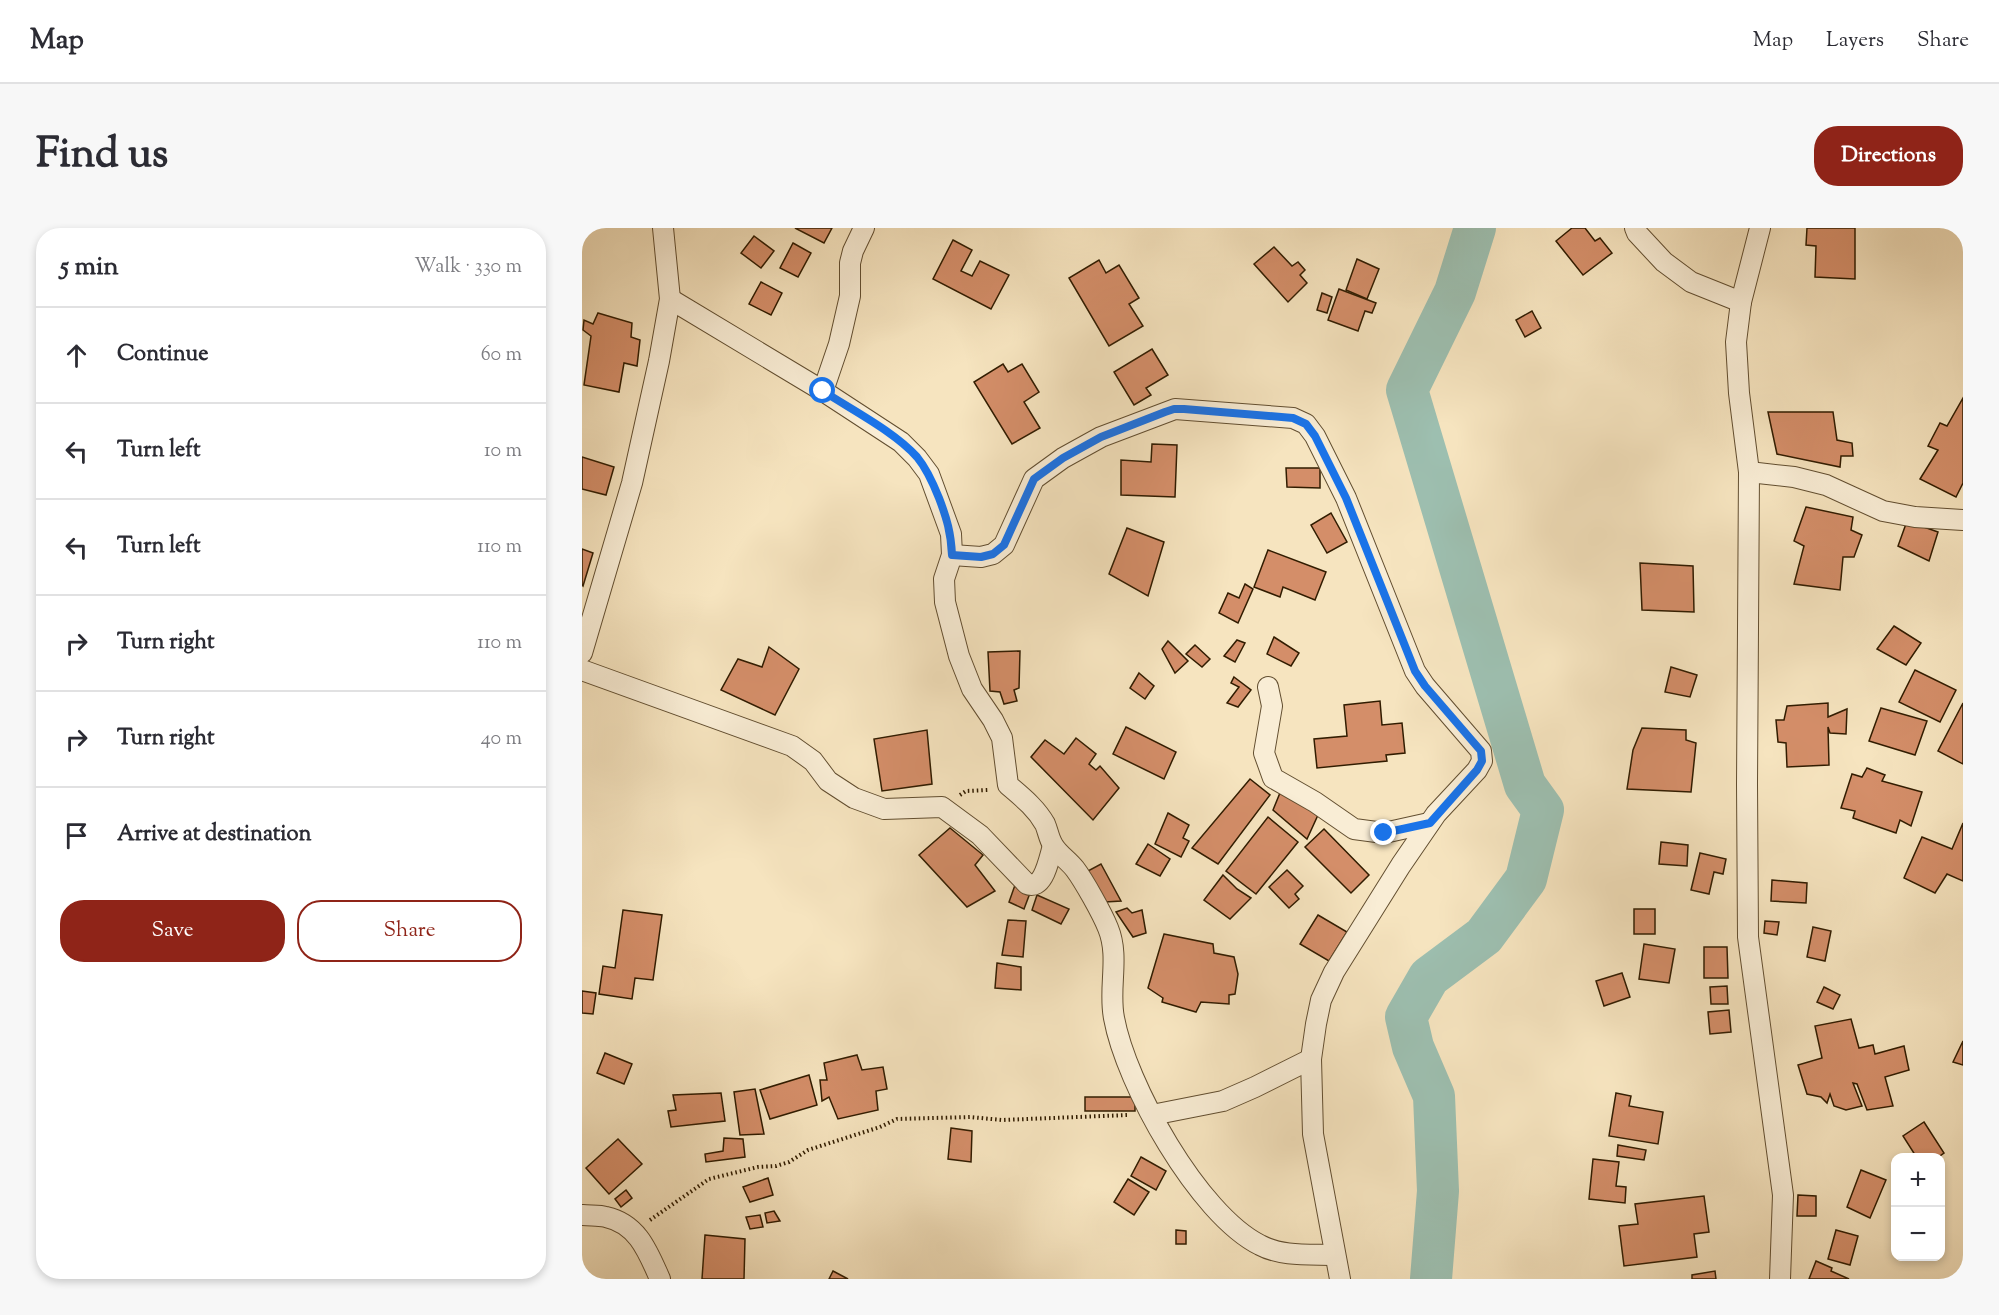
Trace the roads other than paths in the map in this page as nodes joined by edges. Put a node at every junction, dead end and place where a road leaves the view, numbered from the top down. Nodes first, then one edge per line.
1 (663, 228) edge
2 (864, 228) edge
3 (1635, 228) edge
4 (1760, 228) edge
5 (670, 299) junction
6 (1741, 302) junction
7 (823, 391) junction
8 (1749, 472) junction
9 (1963, 520) edge
10 (952, 555) junction
11 (582, 653) edge
12 (582, 670) edge
13 (1268, 687) dead end
14 (1430, 823) junction
15 (1053, 846) junction
16 (1311, 1059) junction
17 (1152, 1114) junction
18 (582, 1215) edge
19 (1335, 1255) junction
20 (660, 1279) edge
21 (1340, 1279) edge
22 (1780, 1279) edge

1 - 5 street
2 - 7 street
3 - 6 street
4 - 6 street
5 - 7 street
5 - 11 street
6 - 8 street
7 - 10 street
8 - 9 street
8 - 22 street
10 - 14 street
10 - 15 street
12 - 15 street
13 - 14 street
14 - 16 street
15 - 17 street
16 - 17 street
16 - 19 street
17 - 19 street
18 - 20 street
19 - 21 street

